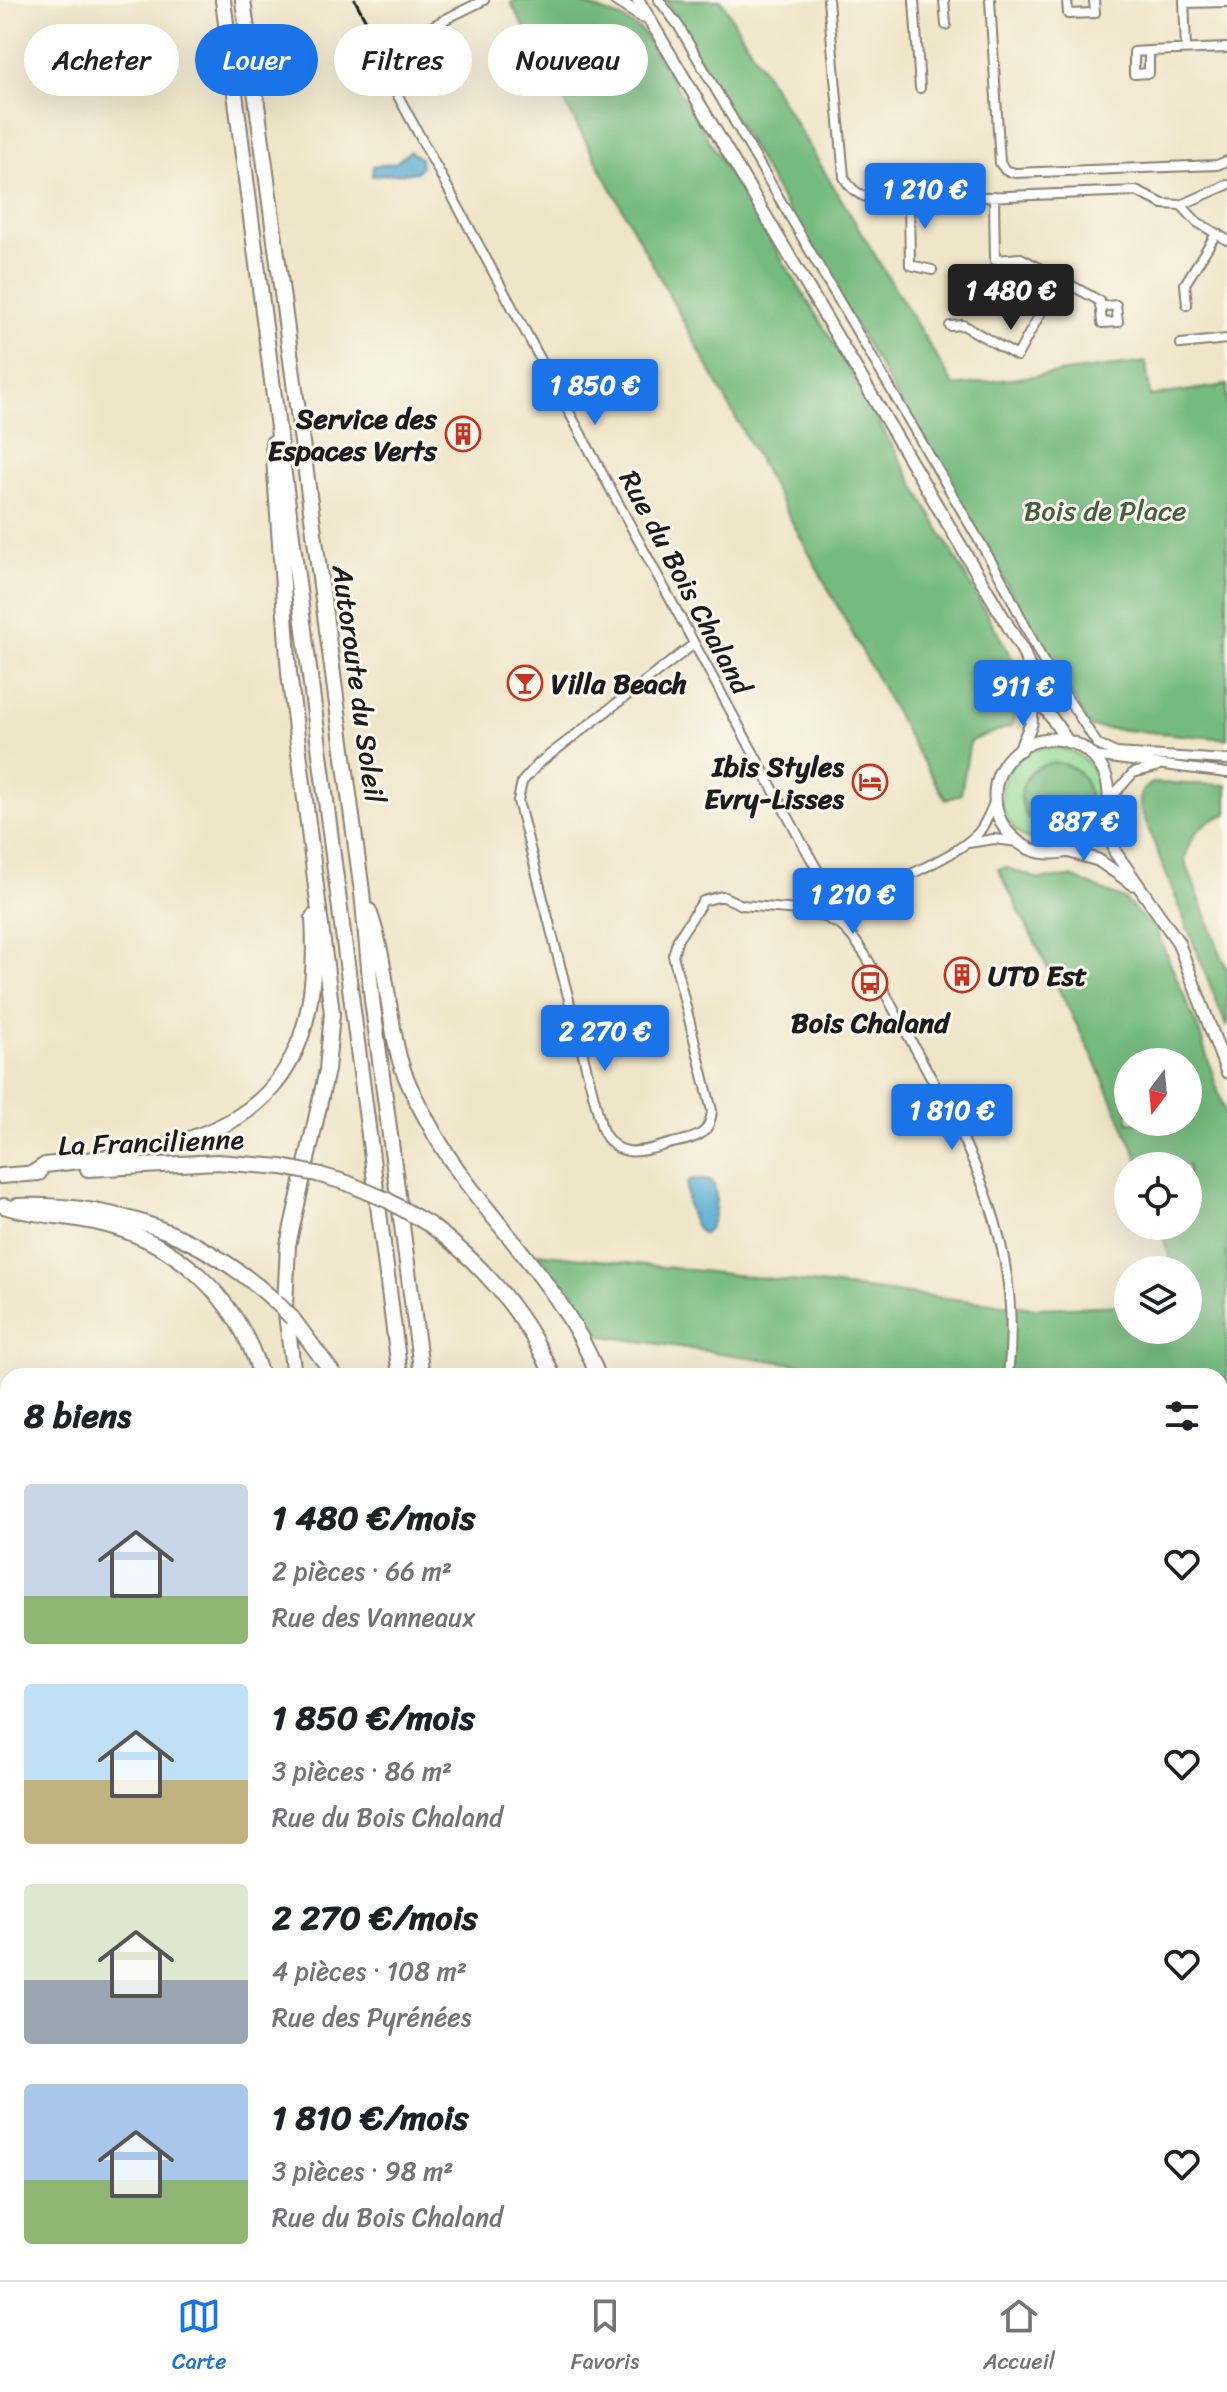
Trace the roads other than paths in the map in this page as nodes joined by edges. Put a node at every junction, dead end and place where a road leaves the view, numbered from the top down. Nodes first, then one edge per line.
1 (223, 0) edge
2 (243, 0) edge
3 (484, 0) edge
4 (616, 0) edge
5 (638, 0) edge
6 (659, 0) edge
7 (828, 0) edge
8 (914, 0) edge
9 (944, 0) edge
10 (990, 0) edge
11 (1067, 0) edge
12 (1094, 0) edge
13 (1184, 2) edge
14 (1227, 2) edge
15 (651, 24) junction
16 (946, 25) dead end
17 (1227, 48) edge
18 (1186, 49) junction
19 (1149, 51) dead end
20 (920, 88) dead end
21 (1227, 161) edge
22 (1227, 185) edge
23 (994, 196) junction
24 (909, 200) junction
25 (1181, 205) junction
26 (1216, 234) junction
27 (1227, 240) edge
28 (932, 270) dead end
29 (1059, 279) junction
30 (1187, 305) dead end
31 (1100, 307) dead end
32 (950, 326) dead end
33 (1227, 339) edge
34 (1181, 344) dead end
35 (272, 395) junction
36 (694, 644) junction
37 (1034, 677) junction
38 (1068, 742) junction
39 (1020, 750) junction
40 (1093, 756) junction
41 (1227, 760) edge
42 (1173, 766) junction
43 (1227, 773) edge
44 (996, 798) junction
45 (1109, 800) junction
46 (1107, 813) junction
47 (307, 829) junction
48 (1018, 842) junction
49 (967, 843) junction
50 (1067, 851) junction
51 (822, 878) junction
52 (362, 892) junction
53 (842, 894) junction
54 (872, 894) junction
55 (1151, 900) junction
56 (826, 901) junction
57 (809, 911) junction
58 (853, 913) junction
59 (828, 918) junction
60 (838, 923) junction
61 (856, 942) junction
62 (1227, 1072) edge
63 (33, 1173) junction
64 (0, 1176) edge
65 (2, 1206) edge
66 (581, 1333) junction
67 (258, 1368) edge
68 (293, 1368) edge
69 (329, 1368) edge
70 (399, 1368) edge
71 (421, 1368) edge
72 (549, 1368) edge
73 (595, 1368) edge
74 (602, 1368) edge
75 (1008, 1368) edge

1 - 35 highway, Autoroute du Soleil
2 - 52 highway, Autoroute du Soleil
3 - 36 street, Rue du Bois Chaland
4 - 15 main road
5 - 15 main road
6 - 41 street
7 - 24 street
8 - 20 street
9 - 16 street
10 - 21 street
11 - 12 street
13 - 14 street
13 - 18 street
15 - 37 main road
17 - 18 street
18 - 19 street
22 - 25 street
23 - 24 street
23 - 25 street
23 - 29 street
24 - 28 street
25 - 26 street
26 - 27 street
26 - 30 street
29 - 31 street
29 - 32 street
33 - 34 street
35 - 47 highway
35 - 70 highway, Autoroute du Soleil
36 - 51 street, Rue du Bois Chaland
36 - 57 street
37 - 38 main road
37 - 39 main road
38 - 39 main road
38 - 40 main road
39 - 44 main road
40 - 42 street
40 - 45 main road
42 - 43 street
42 - 45 street
44 - 48 main road
44 - 49 street
45 - 46 main road
46 - 50 main road
46 - 55 main road
47 - 63 highway
47 - 68 highway
48 - 49 street
48 - 50 main road
49 - 54 street
50 - 55 main road
51 - 53 street, Rue du Bois Chaland
51 - 56 street, Rue du Bois Chaland
52 - 66 highway
52 - 71 highway, Autoroute du Soleil
53 - 54 street
53 - 56 street
53 - 58 street, Rue du Bois Chaland
54 - 58 street
55 - 62 main road
56 - 57 street
56 - 59 street, Rue du Bois Chaland
57 - 59 street
58 - 60 street
58 - 61 street, Rue du Bois Chaland
59 - 60 street
60 - 61 street
61 - 75 street
63 - 64 highway, La Francilienne
63 - 72 highway, La Francilienne, bridge
65 - 67 highway
65 - 69 highway, bridge
66 - 73 highway
66 - 74 highway

